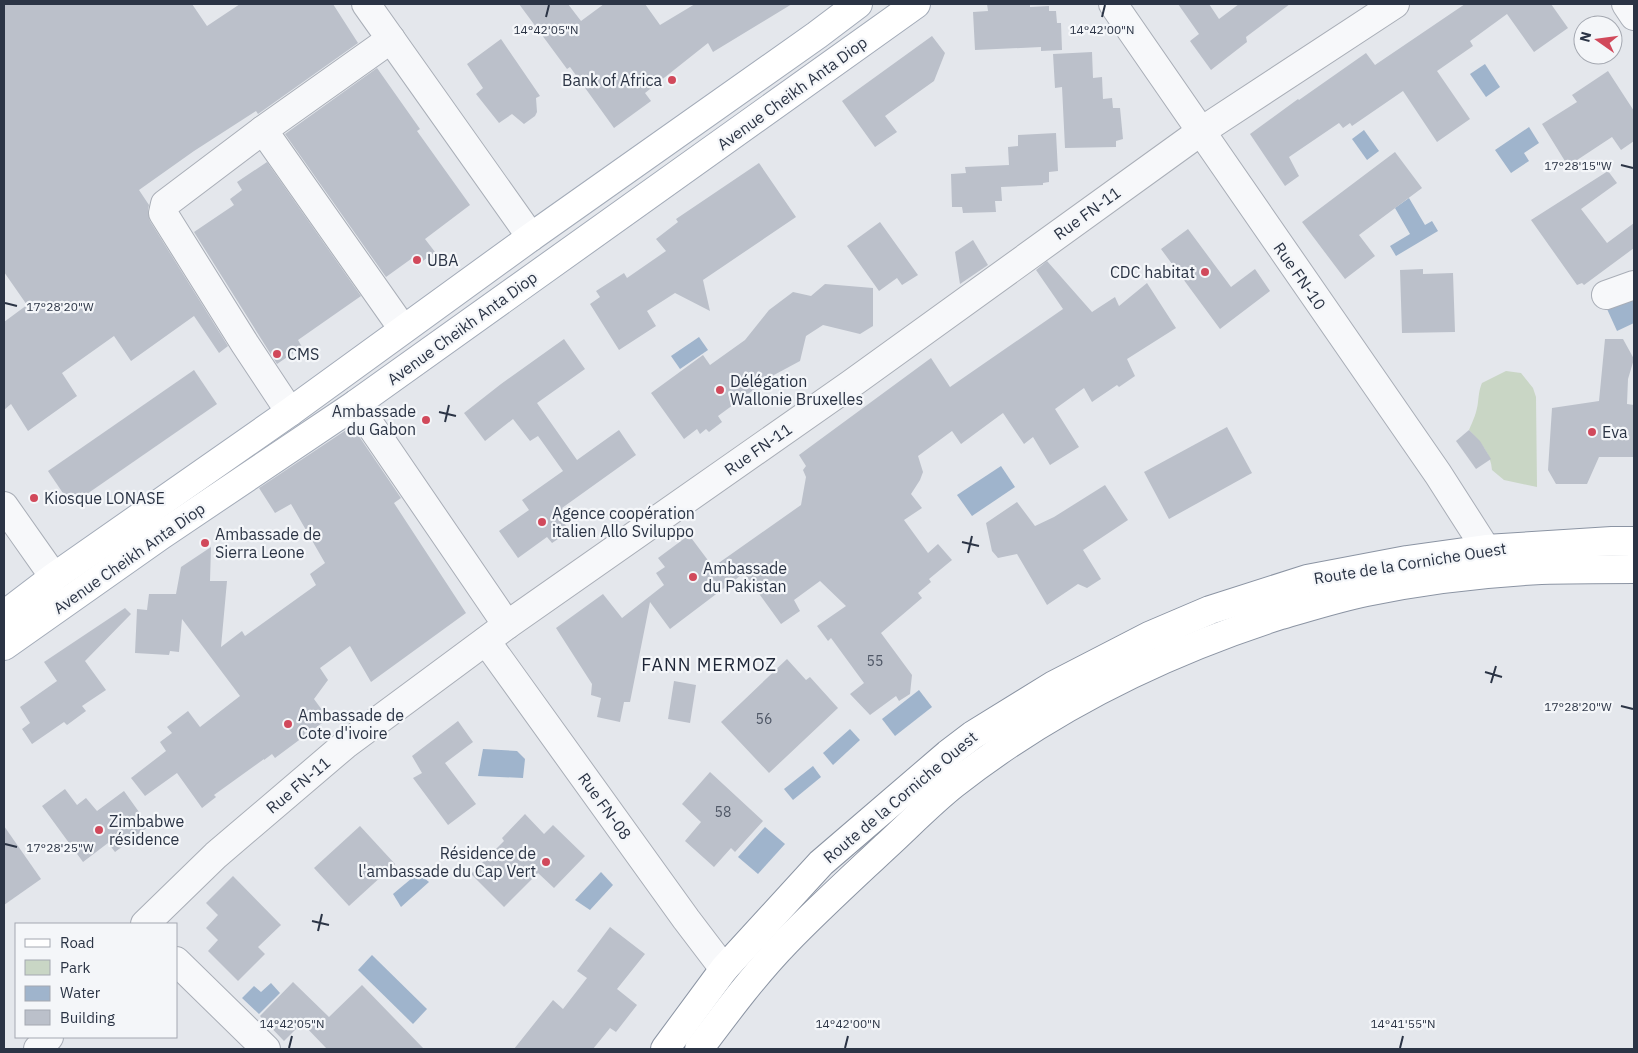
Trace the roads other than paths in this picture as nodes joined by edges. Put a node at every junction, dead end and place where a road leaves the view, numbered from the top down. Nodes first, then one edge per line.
1 (366, 4) edge
2 (858, 4) edge
3 (916, 4) edge
4 (1113, 4) edge
5 (1395, 4) edge
6 (1626, 4) edge
7 (1634, 16) edge
8 (391, 39) junction
9 (263, 130) junction
10 (1200, 132) junction
11 (531, 237) junction
12 (1634, 285) edge
13 (1606, 295) dead end
14 (403, 329) junction
15 (356, 404) junction
16 (290, 412) junction
17 (4, 506) edge
18 (1627, 539) edge
19 (1486, 549) junction
20 (1631, 570) edge
21 (54, 577) junction
22 (4, 615) edge
23 (507, 625) junction
24 (486, 641) junction
25 (4, 646) edge
26 (146, 923) edge
27 (178, 963) edge
28 (724, 969) junction
29 (47, 1038) edge
30 (701, 1048) edge
31 (38, 1049) edge
32 (266, 1049) edge
33 (665, 1049) edge

1 - 8 street
2 - 11 main road, Avenue Cheikh Anta Diop
3 - 15 main road, Avenue Cheikh Anta Diop
4 - 10 street, Rue FN-10
5 - 10 street, Rue FN-11
6 - 7 street
8 - 9 street
8 - 11 street
9 - 14 street
9 - 16 street
10 - 19 street, Rue FN-10
10 - 23 street, Rue FN-11
11 - 14 main road, Avenue Cheikh Anta Diop
12 - 13 street
14 - 16 main road, Avenue Cheikh Anta Diop
15 - 23 street
15 - 25 main road, Avenue Cheikh Anta Diop
16 - 21 main road, Avenue Cheikh Anta Diop
17 - 21 street
18 - 19 main road, Route de la Corniche Ouest
19 - 28 main road, Route de la Corniche Ouest
20 - 30 main road, Route de la Corniche Ouest
21 - 22 main road, Avenue Cheikh Anta Diop
23 - 24 street, Rue FN-11
24 - 26 street, Rue FN-11
24 - 28 street, Rue FN-08
27 - 32 street
28 - 33 main road, Route de la Corniche Ouest
29 - 31 street

